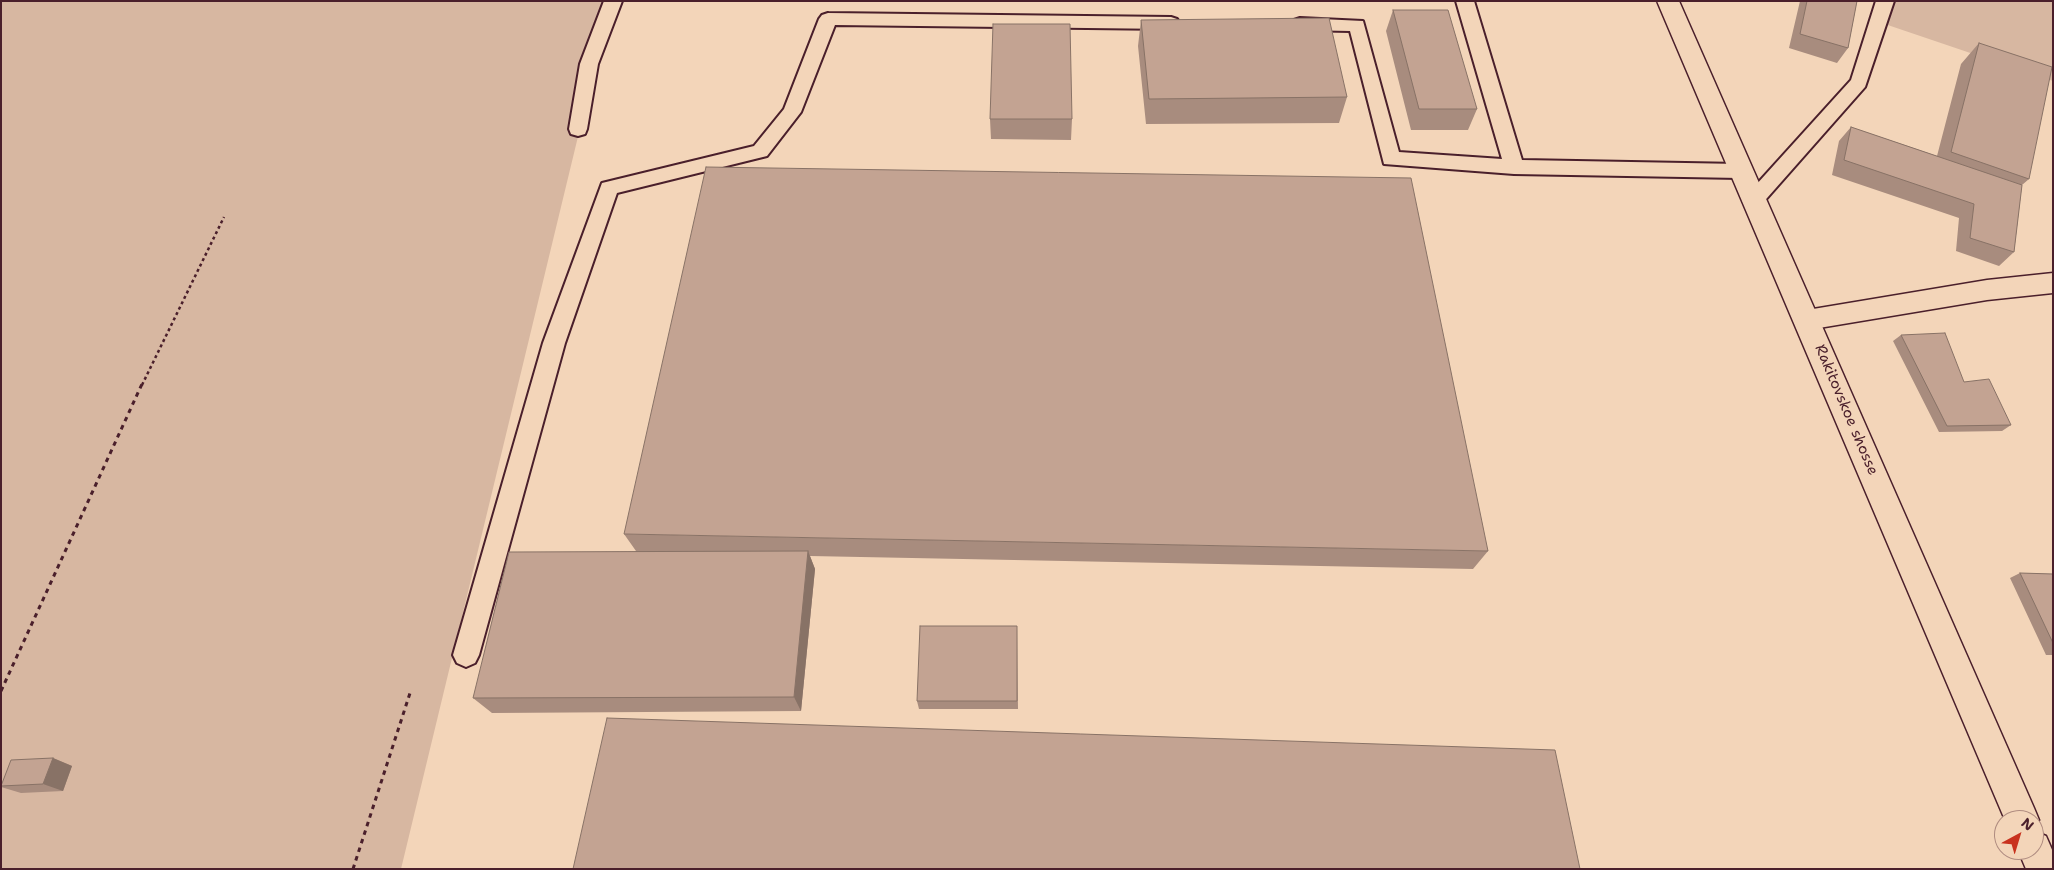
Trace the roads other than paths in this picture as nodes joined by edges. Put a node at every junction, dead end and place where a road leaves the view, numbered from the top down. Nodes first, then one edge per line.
1 (613, 1) edge
2 (1466, 1) edge
3 (1668, 1) edge
4 (1885, 1) edge
5 (1188, 23) edge
6 (1277, 24) edge
7 (578, 129) dead end
8 (1514, 167) junction
9 (1740, 171) junction
10 (1753, 201) junction
11 (2053, 283) edge
12 (1807, 320) junction
13 (466, 655) dead end
14 (2018, 810) edge

1 - 7 lane
2 - 8 lane
3 - 9 main road, Rakitovskoe shosse
4 - 10 lane
5 - 13 lane
6 - 8 lane
8 - 9 lane
9 - 10 main road, Rakitovskoe shosse
10 - 12 main road, Rakitovskoe shosse
11 - 12 main road
12 - 14 main road, Rakitovskoe shosse

